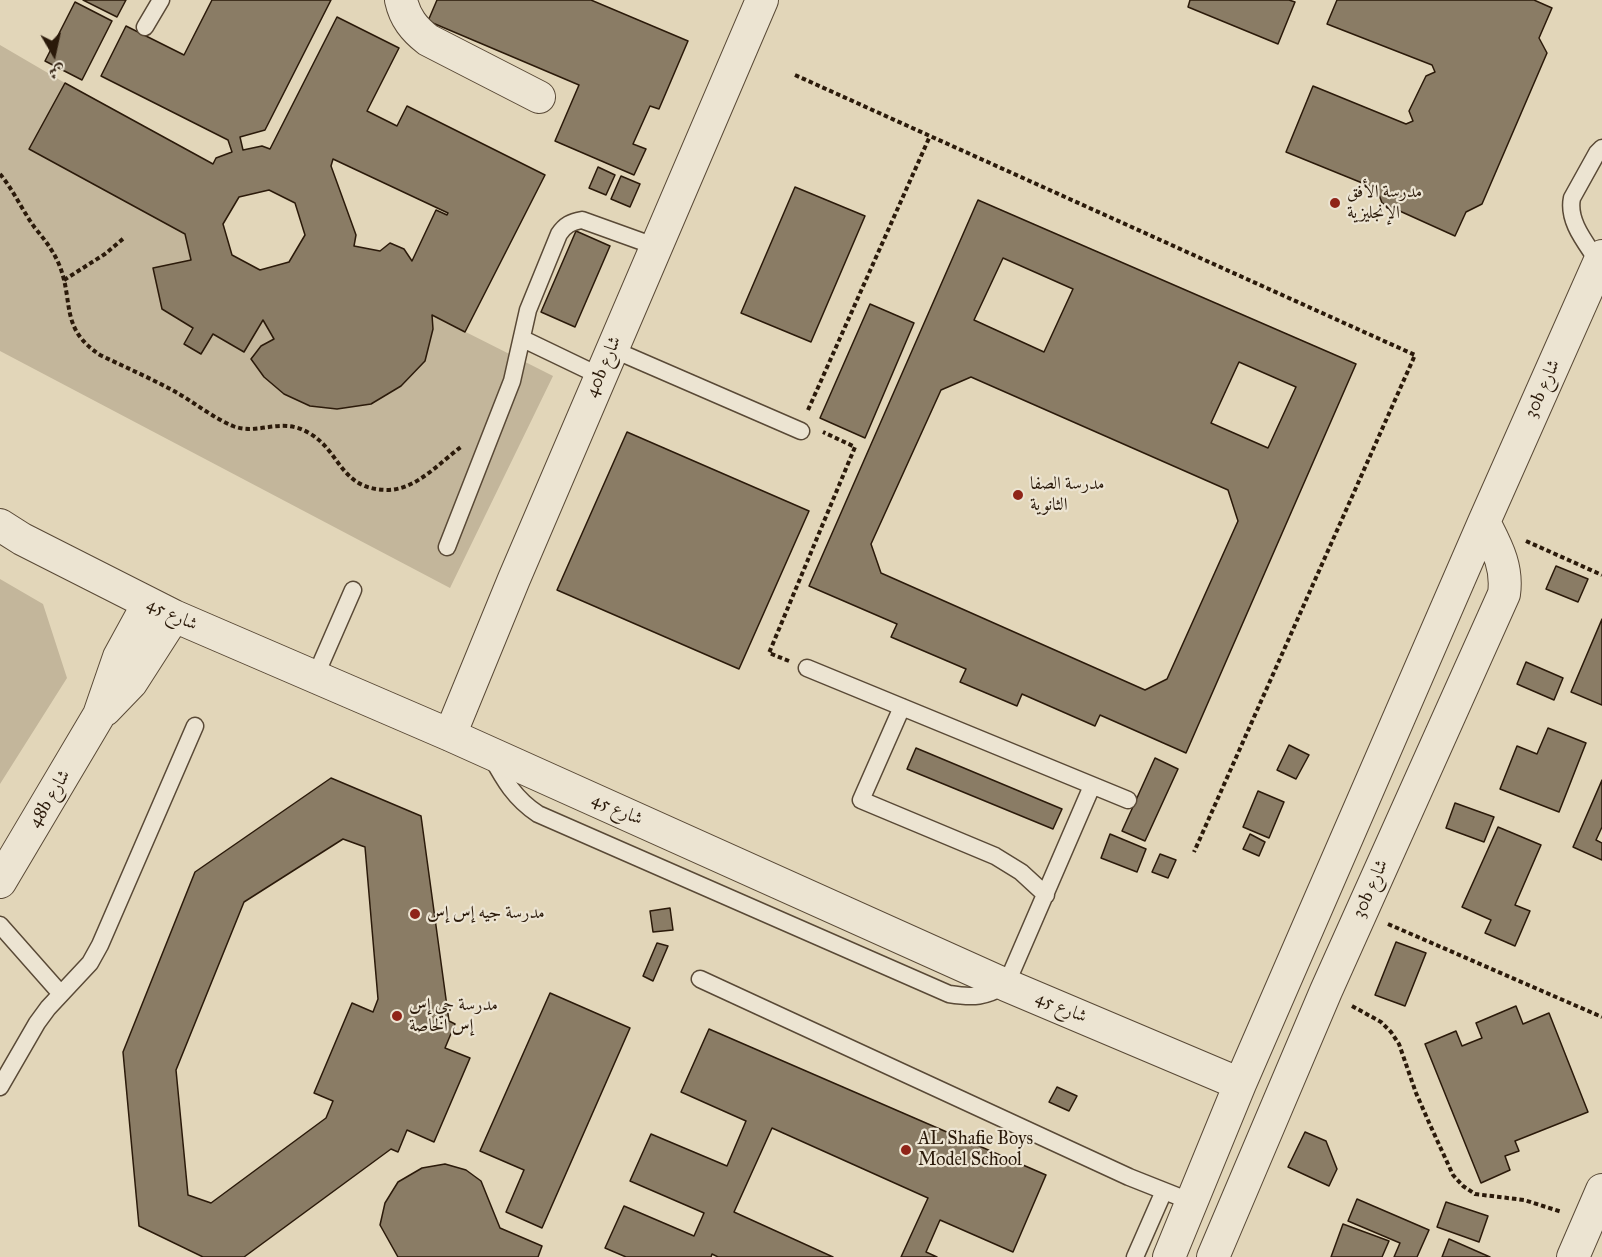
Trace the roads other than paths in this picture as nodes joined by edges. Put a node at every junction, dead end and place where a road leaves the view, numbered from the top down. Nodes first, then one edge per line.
1 (161, 0) edge
2 (401, 0) edge
3 (752, 3) edge
4 (144, 27) dead end
5 (539, 97) dead end
6 (1602, 148) edge
7 (657, 247) junction
8 (1600, 259) edge
9 (523, 339) junction
10 (606, 363) junction
11 (807, 429) road end
12 (1484, 522) junction
13 (0, 525) edge
14 (447, 547) dead end
15 (353, 590) dead end
16 (161, 610) junction
17 (807, 668) road end
18 (315, 677) junction
19 (902, 707) junction
20 (195, 726) dead end
21 (450, 735) junction
22 (1092, 786) junction
23 (1128, 800) dead end
24 (0, 882) edge
25 (1046, 895) junction
26 (0, 925) edge
27 (700, 979) dead end
28 (1006, 985) junction
29 (61, 994) junction
30 (1240, 1084) junction
31 (0, 1087) edge
32 (1602, 1190) edge
33 (1164, 1191) junction
34 (1192, 1202) junction
35 (1135, 1257) edge
36 (1168, 1257) edge
37 (1213, 1257) edge
38 (1573, 1257) edge

1 - 4 lane
2 - 5 street
3 - 7 street, 40b شارع
6 - 8 lane
7 - 9 lane
7 - 10 street, 40b شارع
8 - 12 street, 30b شارع
9 - 10 lane
9 - 14 lane
10 - 11 lane
10 - 21 street, 40b شارع
12 - 30 street, 30b شارع
12 - 37 street, 30b شارع
13 - 16 street, شارع 45
15 - 18 lane
16 - 18 street, شارع 45
16 - 24 street, 48b شارع
17 - 19 lane
18 - 21 street, شارع 45
19 - 22 lane
19 - 25 lane
20 - 29 lane
21 - 28 street, شارع 45
22 - 23 lane
22 - 25 lane
25 - 28 lane
26 - 29 lane
27 - 33 lane
28 - 30 street, شارع 45
29 - 31 lane
30 - 34 street, 30b شارع
32 - 38 street
33 - 34 lane
33 - 35 lane
34 - 36 street, 30b شارع

